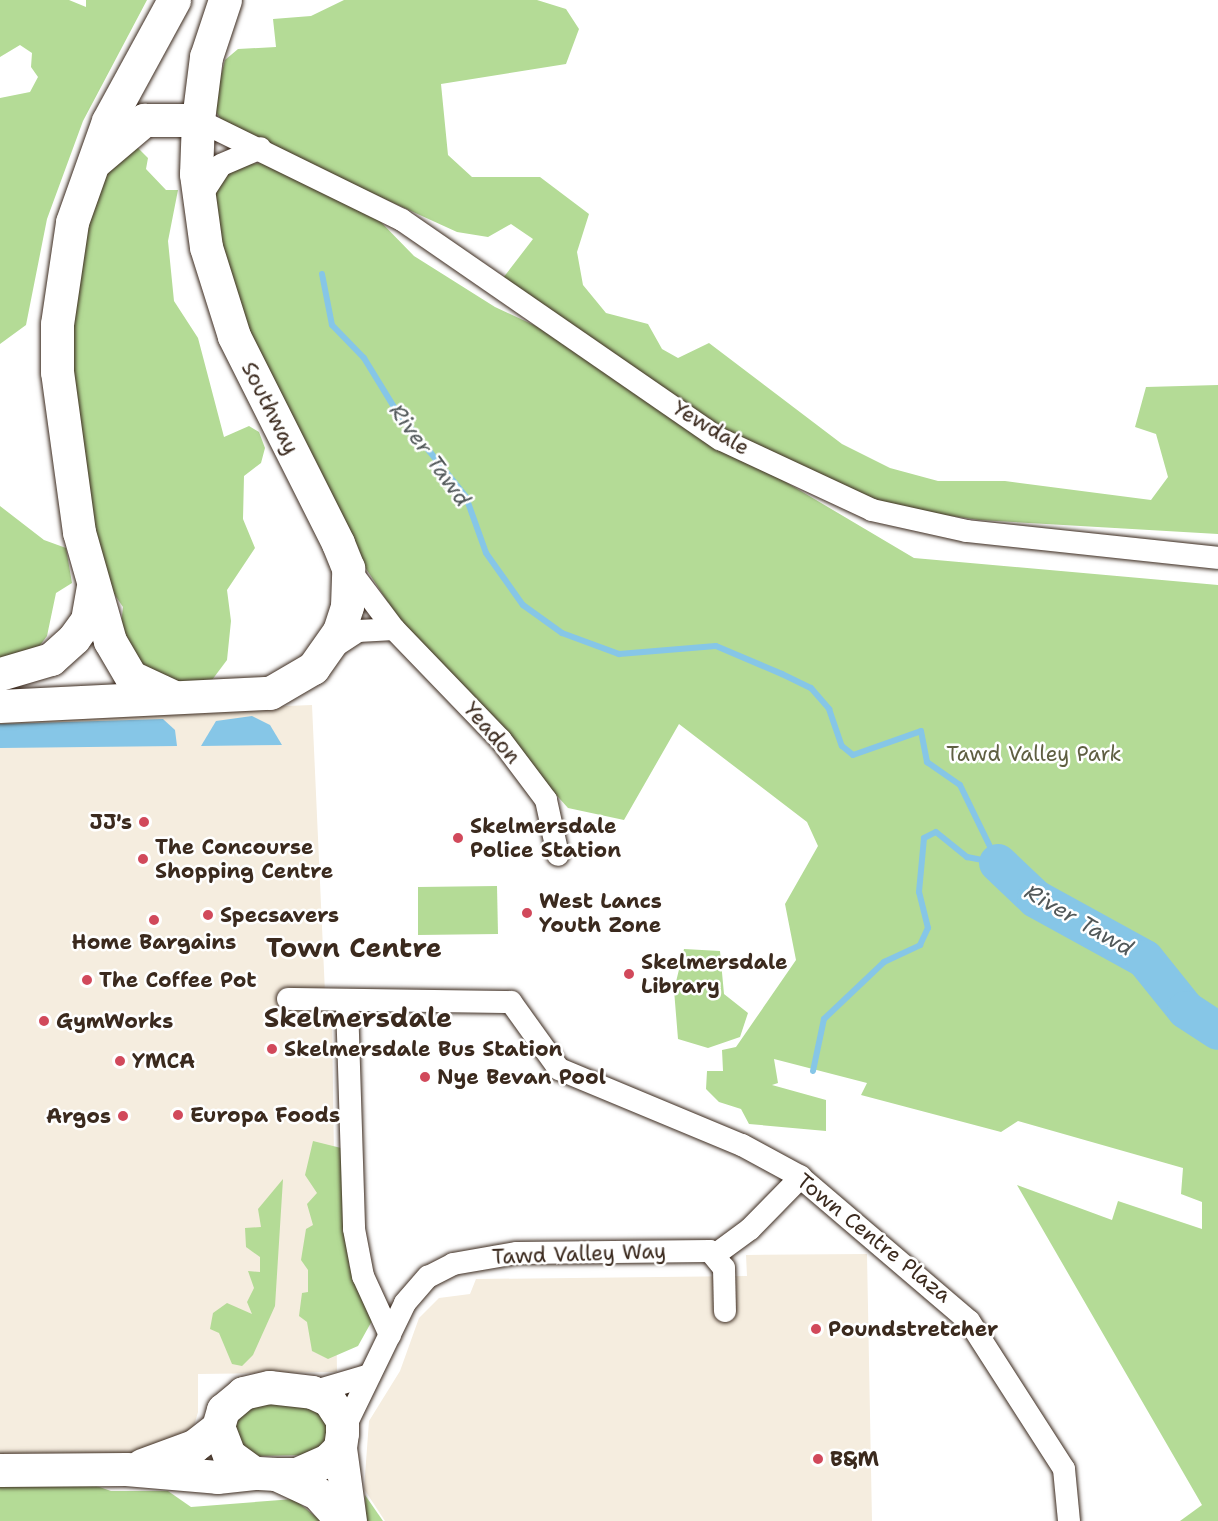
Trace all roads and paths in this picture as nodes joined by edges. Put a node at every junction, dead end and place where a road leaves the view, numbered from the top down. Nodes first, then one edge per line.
1 (174, 0) edge
2 (225, 0) edge
3 (198, 120) junction
4 (261, 148) junction
5 (90, 168) junction
6 (198, 199) junction
7 (1218, 558) edge
8 (348, 568) junction
9 (93, 577) junction
10 (394, 629) junction
11 (327, 652) junction
12 (0, 674) edge
13 (183, 699) junction
14 (0, 706) edge
15 (558, 855) dead end
16 (288, 999) dead end
17 (347, 1003) junction
18 (801, 1177) junction
19 (716, 1254) junction
20 (725, 1311) dead end
21 (390, 1335) junction
22 (370, 1375) junction
23 (312, 1392) junction
24 (218, 1427) junction
25 (341, 1440) junction
26 (126, 1469) junction
27 (0, 1470) edge
28 (265, 1473) junction
29 (342, 1521) edge
30 (350, 1521) edge
31 (1070, 1521) edge

1 - 5 street, Southway
2 - 3 street, Southway
3 - 4 street, Yewdale
3 - 5 street
3 - 6 street, Southway
4 - 6 street
4 - 7 street, Yewdale
5 - 9 street, Southway
6 - 8 street, Southway
8 - 10 street, Yeadon
8 - 11 street, Southway
9 - 12 street, Southway
9 - 13 street, Southway
10 - 11 street
10 - 15 street, Yeadon
11 - 13 street, Southway
13 - 14 street, Southway
16 - 17 street, Town Centre Plaza
17 - 18 street, Town Centre Plaza
17 - 21 street
18 - 19 street
18 - 31 street, Town Centre Plaza
19 - 20 street
19 - 21 street, Tawd Valley Way
21 - 22 street, Tawd Valley Way
22 - 23 street
22 - 25 street, Tawd Valley Way
23 - 24 street
23 - 25 street
24 - 26 street
24 - 28 street
25 - 28 street
25 - 30 street
26 - 27 street
26 - 28 street
28 - 29 street

